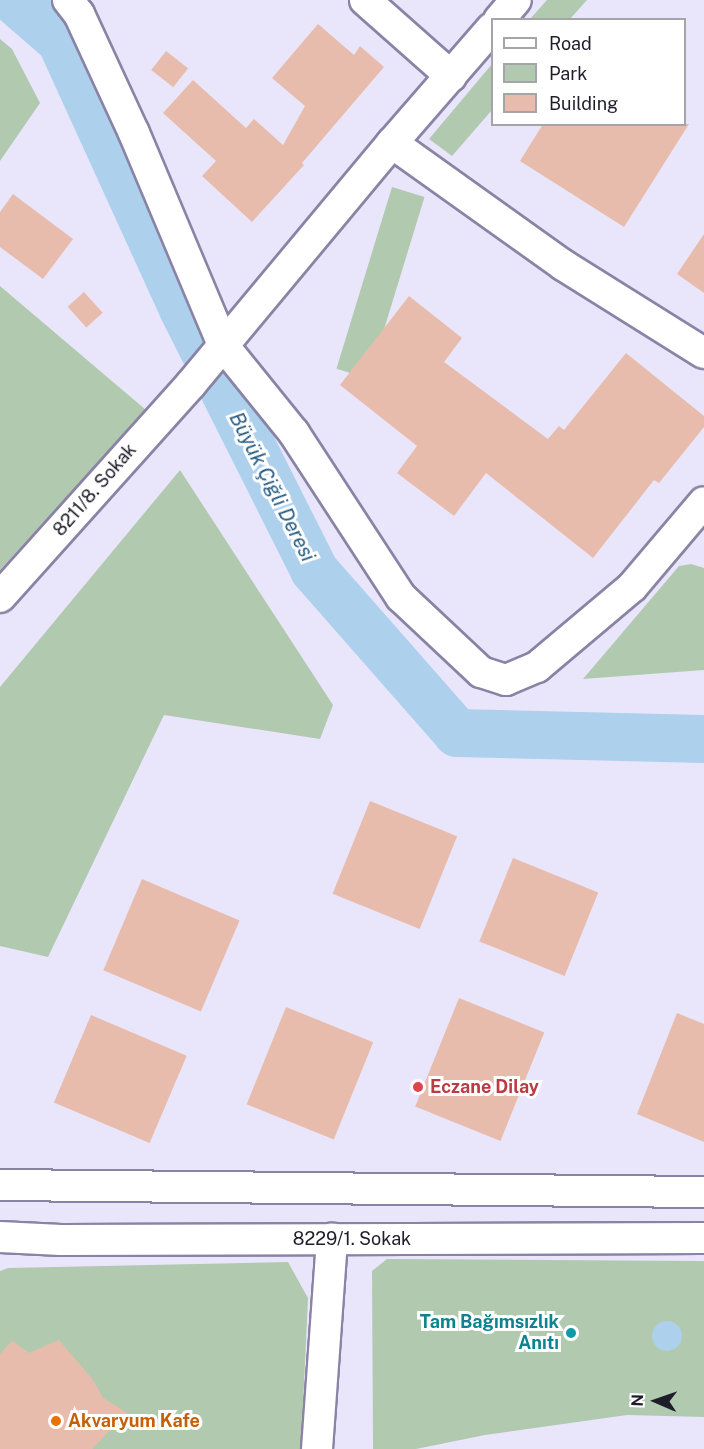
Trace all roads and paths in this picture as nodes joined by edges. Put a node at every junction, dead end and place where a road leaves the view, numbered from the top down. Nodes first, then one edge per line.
1 (365, 0) edge
2 (516, 0) edge
3 (79, 5) edge
4 (502, 18) edge
5 (491, 29) edge
6 (451, 76) junction
7 (392, 143) junction
8 (223, 345) junction
9 (704, 353) edge
10 (704, 502) edge
11 (0, 597) edge
12 (0, 1185) edge
13 (704, 1192) edge
14 (0, 1238) edge
15 (704, 1238) edge
16 (332, 1239) junction
17 (317, 1449) edge

1 - 6 street
2 - 4 street
3 - 8 street
5 - 6 street, 8211/8. Sokak
6 - 7 street, 8211/8. Sokak
7 - 8 street, 8211/8. Sokak
7 - 9 street
8 - 10 street
8 - 11 street, 8211/8. Sokak
12 - 13 street
14 - 16 street, 8229/1. Sokak
15 - 16 street, 8229/1. Sokak
16 - 17 street

